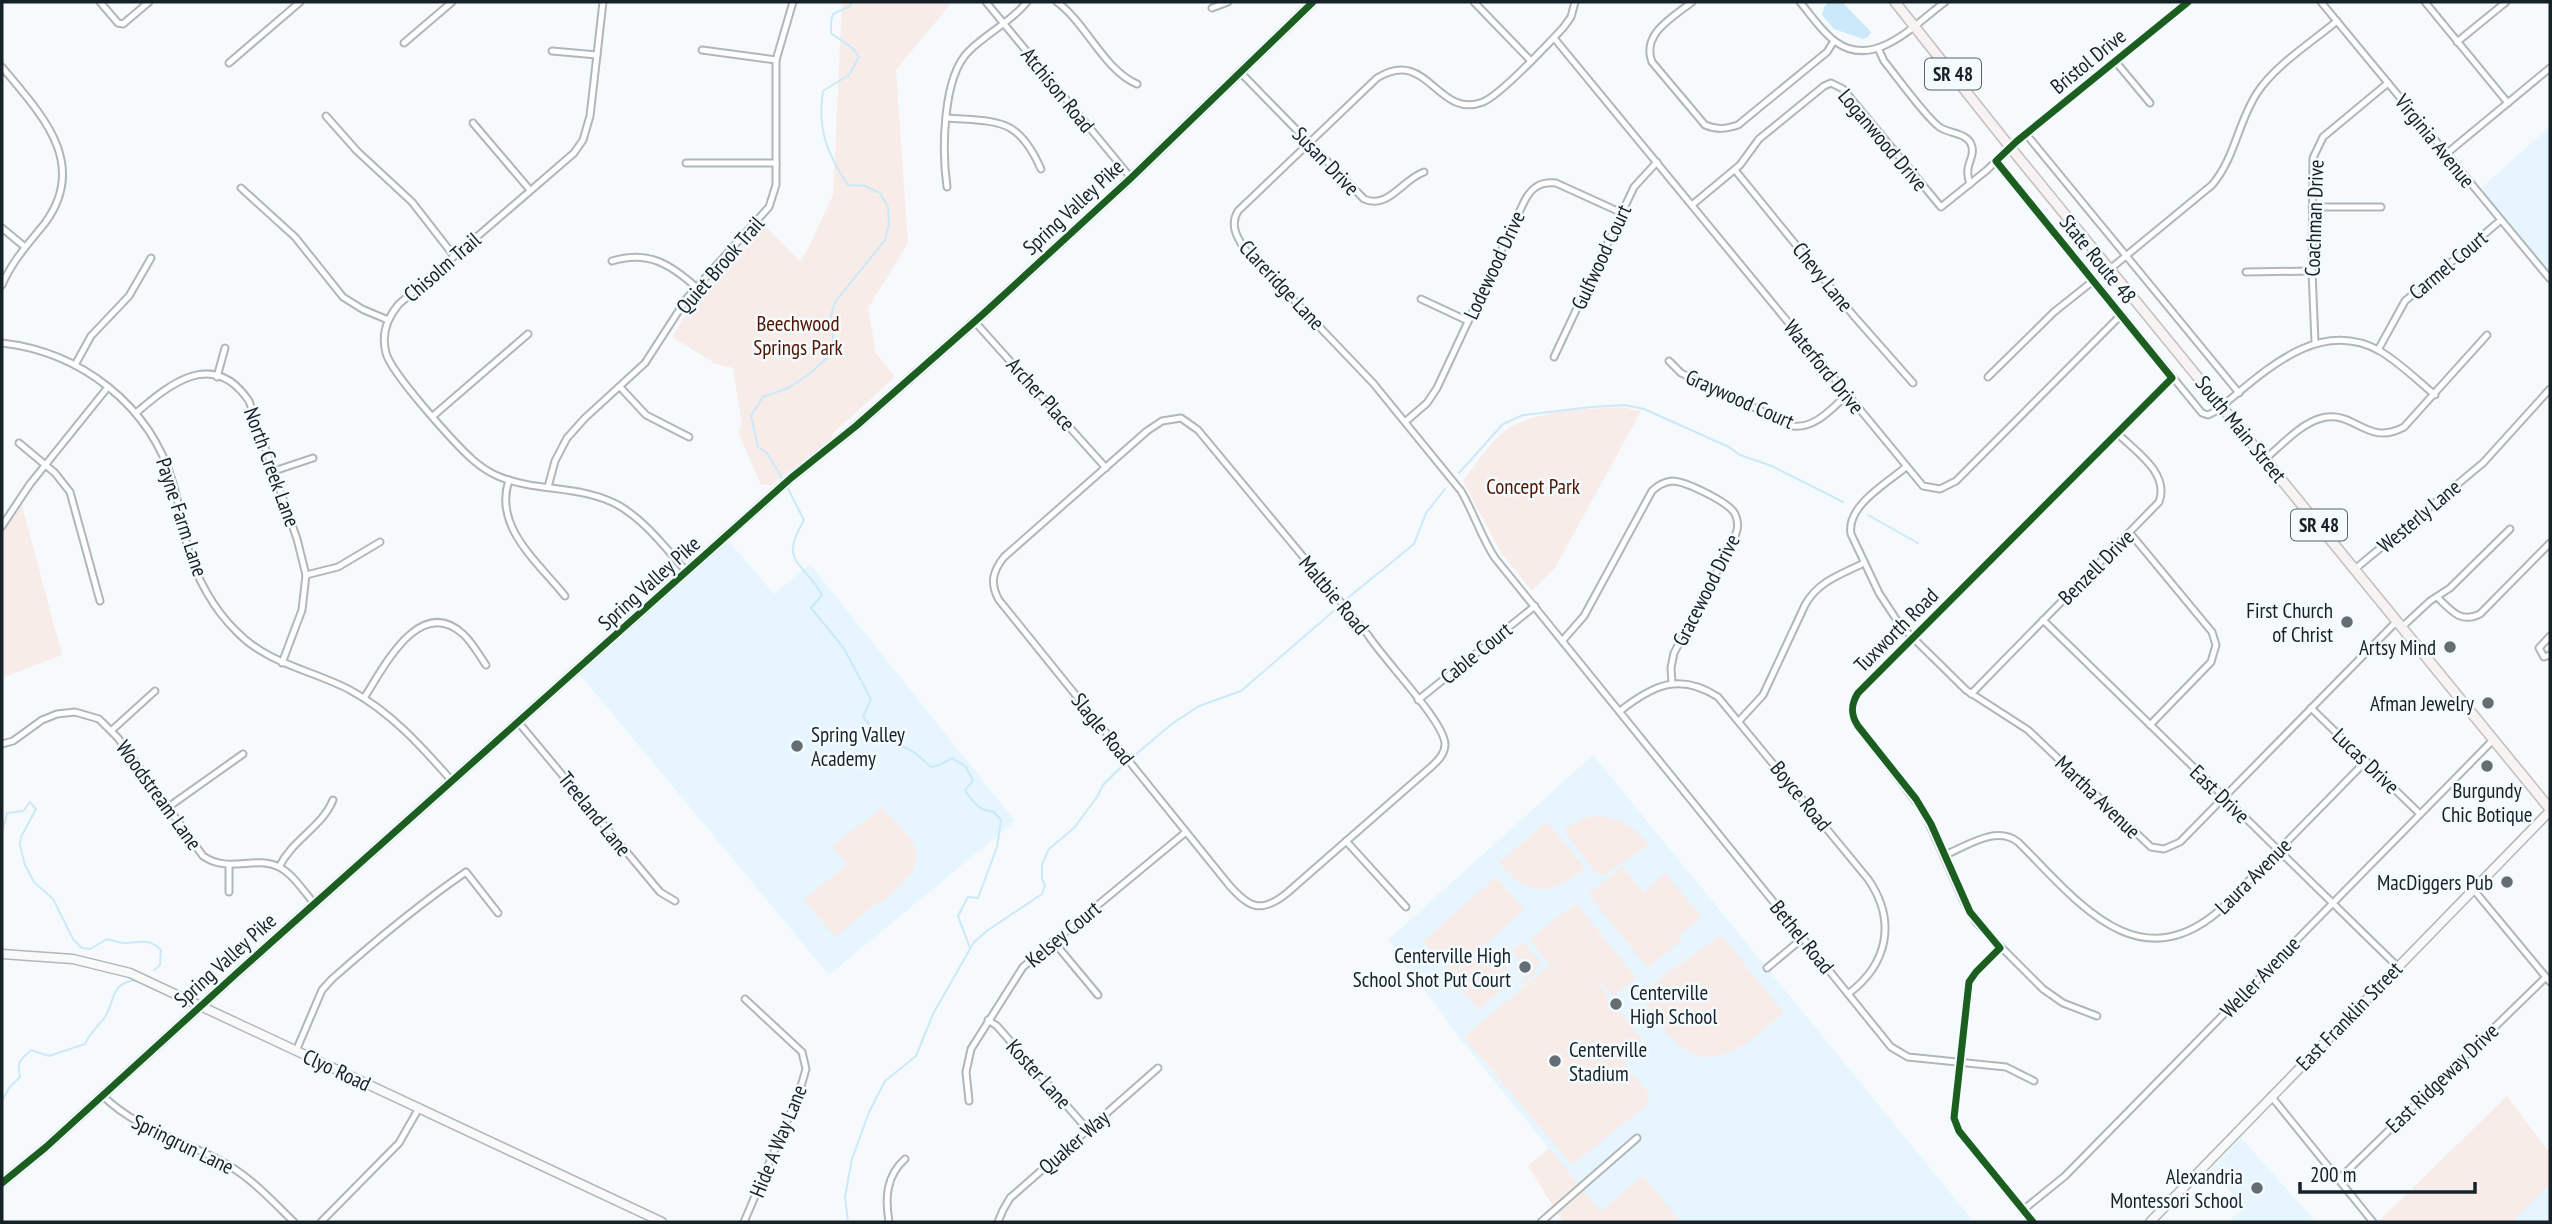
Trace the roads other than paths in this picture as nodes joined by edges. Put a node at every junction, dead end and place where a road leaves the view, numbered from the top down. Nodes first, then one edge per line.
1 (100, 2) edge
2 (149, 2) edge
3 (300, 2) edge
4 (452, 2) edge
5 (603, 2) edge
6 (793, 2) edge
7 (986, 2) edge
8 (1027, 2) edge
9 (1057, 2) edge
10 (1228, 2) edge
11 (1313, 2) edge
12 (1474, 2) edge
13 (1575, 2) edge
14 (1692, 2) edge
15 (1800, 2) edge
16 (1895, 2) edge
17 (1945, 2) edge
18 (2188, 2) edge
19 (2321, 2) edge
20 (2425, 2) edge
21 (2506, 2) edge
22 (1212, 8) dead end
23 (2337, 21) junction
24 (1004, 23) junction
25 (1914, 25) junction
26 (1554, 38) junction
27 (1835, 41) junction
28 (2457, 42) junction
29 (404, 43) dead end
30 (1878, 48) junction
31 (702, 50) dead end
32 (552, 51) dead end
33 (597, 55) junction
34 (776, 60) junction
35 (1531, 61) junction
36 (2115, 61) junction
37 (229, 63) dead end
38 (2, 66) edge
39 (2550, 68) edge
40 (1240, 72) junction
41 (2388, 83) junction
42 (1137, 84) dead end
43 (2150, 103) dead end
44 (2508, 103) junction
45 (326, 116) dead end
46 (947, 118) junction
47 (473, 123) dead end
48 (2026, 134) junction
49 (1308, 143) junction
50 (2010, 147) junction
51 (2446, 154) junction
52 (1657, 162) junction
53 (1996, 162) junction
54 (686, 163) dead end
55 (776, 163) junction
56 (1041, 169) dead end
57 (1735, 170) junction
58 (1424, 172) dead end
59 (1130, 178) junction
60 (1970, 184) junction
61 (947, 187) dead end
62 (241, 188) dead end
63 (530, 190) junction
64 (1692, 205) junction
65 (2312, 207) junction
66 (2381, 207) dead end
67 (1622, 213) junction
68 (2501, 220) junction
69 (2, 228) edge
70 (25, 247) junction
71 (454, 256) junction
72 (2126, 256) junction
73 (151, 258) dead end
74 (612, 261) dead end
75 (2110, 269) junction
76 (2312, 271) junction
77 (2246, 272) dead end
78 (2550, 279) edge
79 (2093, 281) junction
80 (2, 285) edge
81 (696, 287) junction
82 (1421, 299) dead end
83 (2121, 315) junction
84 (388, 320) junction
85 (1468, 321) junction
86 (975, 322) junction
87 (528, 334) dead end
88 (2487, 335) dead end
89 (2, 343) edge
90 (2315, 344) junction
91 (225, 348) dead end
92 (2378, 350) junction
93 (1554, 357) dead end
94 (1669, 360) dead end
95 (75, 365) junction
96 (217, 377) junction
97 (1988, 377) dead end
98 (2172, 378) junction
99 (1913, 383) dead end
100 (108, 387) junction
101 (620, 387) junction
102 (2550, 389) edge
103 (2239, 393) junction
104 (1847, 395) junction
105 (2434, 395) junction
106 (2222, 407) junction
107 (136, 413) junction
108 (433, 416) junction
109 (1405, 422) junction
110 (2117, 433) junction
111 (689, 438) dead end
112 (19, 443) dead end
113 (313, 458) dead end
114 (2265, 459) junction
115 (44, 465) junction
116 (1906, 467) junction
117 (1106, 468) junction
118 (274, 471) junction
119 (509, 480) junction
120 (548, 487) junction
121 (2, 526) edge
122 (2510, 529) dead end
123 (2130, 533) junction
124 (380, 542) dead end
125 (2550, 543) edge
126 (1864, 562) junction
127 (2355, 569) junction
128 (687, 572) junction
129 (306, 575) junction
130 (565, 596) dead end
131 (2437, 597) junction
132 (100, 601) dead end
133 (1535, 606) junction
134 (2043, 620) junction
135 (2399, 624) junction
136 (2550, 636) edge
137 (1913, 638) junction
138 (1563, 640) junction
139 (2550, 655) edge
140 (282, 663) junction
141 (486, 665) dead end
142 (1672, 683) junction
143 (155, 691) dead end
144 (1971, 694) junction
145 (364, 698) junction
146 (1418, 700) junction
147 (2311, 708) junction
148 (1620, 711) junction
149 (1740, 720) junction
150 (519, 723) junction
151 (2150, 725) junction
152 (111, 730) junction
153 (2494, 739) junction
154 (2, 744) edge
155 (243, 754) dead end
156 (2366, 761) junction
157 (452, 781) junction
158 (2224, 797) junction
159 (333, 800) dead end
160 (167, 808) junction
161 (2550, 810) edge
162 (2420, 814) junction
163 (1186, 832) junction
164 (1346, 841) junction
165 (2278, 851) junction
166 (1945, 855) junction
167 (229, 865) junction
168 (279, 867) junction
169 (2473, 889) junction
170 (229, 892) dead end
171 (675, 901) dead end
172 (314, 903) junction
173 (2332, 904) junction
174 (1406, 907) dead end
175 (498, 913) dead end
176 (1803, 939) junction
177 (1053, 940) junction
178 (2000, 948) junction
179 (2, 954) edge
180 (2398, 967) junction
181 (1767, 968) dead end
182 (2548, 979) edge
183 (1848, 994) junction
184 (1098, 995) dead end
185 (745, 999) dead end
186 (200, 1007) junction
187 (2097, 1016) dead end
188 (988, 1020) junction
189 (296, 1051) junction
190 (1959, 1063) junction
191 (1158, 1068) dead end
192 (2034, 1081) dead end
193 (102, 1095) junction
194 (2271, 1096) junction
195 (970, 1101) dead end
196 (419, 1108) junction
197 (1088, 1129) junction
198 (1637, 1139) dead end
199 (905, 1159) dead end
200 (2338, 1180) junction
201 (2, 1183) edge
202 (2023, 1210) junction
203 (293, 1222) edge
204 (321, 1222) edge
205 (662, 1222) edge
206 (744, 1222) edge
207 (889, 1222) edge
208 (998, 1222) edge
209 (1541, 1222) edge
210 (2033, 1222) edge
211 (2150, 1222) edge
212 (2372, 1222) edge

1 - 2 street
3 - 37 street
4 - 29 street
5 - 33 street, Chisolm Trail
6 - 34 street, Quiet Brook Trail
7 - 24 street, Atchison Road
8 - 24 street
9 - 42 street
10 - 22 street
11 - 40 street, Spring Valley Pike
12 - 35 street
13 - 26 street, Clareridge Lane
14 - 27 street
15 - 27 street
16 - 25 main road, SR 48
17 - 25 street
18 - 36 street, Bristol Drive
19 - 23 street, Virginia Avenue
20 - 28 street
21 - 28 street
23 - 41 street, Virginia Avenue
23 - 72 street
24 - 46 street
24 - 59 street, Atchison Road
25 - 30 street
25 - 50 main road, SR 48
26 - 35 street, Clareridge Lane
26 - 52 street, Waterford Drive
27 - 30 street
28 - 44 street
30 - 60 street
31 - 34 street
32 - 33 street
33 - 63 street, Chisolm Trail
34 - 55 street, Quiet Brook Trail
35 - 49 street, Clareridge Lane
36 - 43 street
36 - 48 street, Bristol Drive
38 - 70 street
39 - 44 street
40 - 49 street, Susan Drive
40 - 59 street, Spring Valley Pike
41 - 51 street, Virginia Avenue
41 - 65 street, Coachman Drive
44 - 51 street
45 - 71 street
46 - 56 street
46 - 61 street
47 - 63 street
48 - 50 street, Bristol Drive
48 - 72 street, South Main Street
49 - 58 street, Susan Drive
49 - 109 street, Clareridge Lane
50 - 53 street, Loganwood Drive
50 - 75 main road, South Main Street / SR 48
51 - 68 street, Virginia Avenue
52 - 64 street, Waterford Drive
52 - 67 street, Gulfwood Court
53 - 60 street, Loganwood Drive
53 - 79 street, State Route 48
54 - 55 street
55 - 81 street, Quiet Brook Trail
57 - 60 street, Loganwood Drive
57 - 64 street, Loganwood Drive
57 - 99 street, Chevy Lane
59 - 86 street, Spring Valley Pike
62 - 84 street
63 - 71 street, Chisolm Trail
64 - 104 street, Waterford Drive
65 - 66 street
65 - 76 street, Coachman Drive
67 - 85 street, Lodewood Drive
67 - 93 street, Gulfwood Court
68 - 78 street, Virginia Avenue
68 - 92 street, Carmel Court
69 - 70 street
70 - 80 street
71 - 84 street, Chisolm Trail
72 - 75 street
72 - 103 street, South Main Street
73 - 95 street
74 - 81 street
75 - 106 main road, South Main Street / SR 48
76 - 77 street
76 - 90 street, Coachman Drive
79 - 83 street, State Route 48
79 - 97 street
81 - 101 street, Quiet Brook Trail
82 - 85 street
83 - 98 street, State Route 48
83 - 116 street, Waterford Drive
84 - 108 street, Chisolm Trail
85 - 109 street, Lodewood Drive
86 - 117 street, Archer Place
86 - 128 street, Spring Valley Pike
87 - 108 street
88 - 105 street
89 - 95 street, Payne Farm Lane
90 - 92 street
90 - 103 street
91 - 96 street
92 - 105 street
94 - 104 street, Graywood Court
95 - 100 street, Payne Farm Lane
96 - 107 street
96 - 118 street, North Creek Lane
98 - 106 street, State Route 48
98 - 110 street, Tuxworth Road
100 - 107 street, Payne Farm Lane
100 - 115 street
101 - 111 street
101 - 120 street, Quiet Brook Trail
102 - 127 street, Westerly Lane
103 - 106 street
104 - 116 street, Waterford Drive
105 - 114 street
106 - 114 main road, South Main Street / SR 48
107 - 140 street, Payne Farm Lane
108 - 119 street, Chisolm Trail
109 - 133 street, Clareridge Lane
110 - 123 street, Benzell Drive
110 - 137 street, Tuxworth Road
112 - 115 street
113 - 118 street
114 - 127 main road, South Main Street / SR 48
115 - 121 street
115 - 132 street
116 - 126 street, Martha Avenue
117 - 146 street, Maltbie Road
117 - 163 street, Slagle Road
118 - 129 street, North Creek Lane
119 - 120 street, Chisolm Trail
119 - 130 street
120 - 128 street, Chisolm Trail
122 - 131 street, Martha Avenue
123 - 134 street, Benzell Drive
123 - 151 street
124 - 129 street
125 - 131 street
126 - 137 street, Martha Avenue
126 - 149 street
127 - 135 main road, South Main Street / SR 48
128 - 150 street, Spring Valley Pike
129 - 140 street, North Creek Lane
131 - 135 street, Martha Avenue
133 - 138 street, Clareridge Lane
133 - 146 street, Cable Court
134 - 144 street, Benzell Drive
134 - 151 street, East Drive
135 - 147 street, Martha Avenue
135 - 153 main road, South Main Street / SR 48
136 - 139 street
137 - 144 street, Martha Avenue
137 - 166 street, Tuxworth Road
138 - 142 street, Gracewood Drive
138 - 148 street, Clareridge Lane
140 - 145 street, Payne Farm Lane
141 - 145 street
142 - 148 street
142 - 149 street, Boyce Road
143 - 152 street
144 - 158 street, Martha Avenue
145 - 157 street, Payne Farm Lane
146 - 164 street, Maltbie Road
147 - 156 street, Lucas Drive
147 - 158 street, Martha Avenue
148 - 176 street, Bethel Road
149 - 183 street, Boyce Road
150 - 157 street, Spring Valley Pike
150 - 171 street, Treeland Lane
151 - 158 street, East Drive
152 - 154 street, Woodstream Lane
152 - 160 street, Woodstream Lane
153 - 161 main road, South Main Street / SR 48
153 - 162 street, Weller Avenue
155 - 160 street
156 - 162 street, Lucas Drive
156 - 165 street, Laura Avenue
157 - 172 street, Spring Valley Pike
158 - 165 street, East Drive
159 - 168 street
160 - 167 street, Woodstream Lane
161 - 169 street, East Franklin Street
162 - 173 street, Weller Avenue
163 - 164 street, Slagle Road
163 - 177 street, Kelsey Court
164 - 174 street
165 - 166 street, Laura Avenue
165 - 173 street, East Drive
166 - 178 street, Tuxworth Road
167 - 168 street, Woodstream Lane
167 - 170 street
168 - 172 street
169 - 180 street, East Franklin Street
169 - 182 street
172 - 186 street, Spring Valley Pike
173 - 180 street, East Drive
173 - 202 street, Weller Avenue
175 - 189 street
176 - 181 street
176 - 183 street, Bethel Road
177 - 184 street
177 - 188 street, Kelsey Court
178 - 187 street, Tuxworth Road
178 - 190 street
179 - 186 street, Clyo Road
180 - 194 street, East Franklin Street
182 - 200 street, East Ridgeway Drive
183 - 190 street, Bethel Road
185 - 206 street, Hide A Way Lane
186 - 189 street, Clyo Road
186 - 193 street, Spring Valley Pike
188 - 195 street, Kelsey Court
188 - 197 street, Koster Lane
189 - 196 street, Clyo Road
190 - 192 street, Bethel Road
190 - 202 street
191 - 197 street, Quaker Way
193 - 201 street, Spring Valley Pike
193 - 203 street, Springrun Lane
194 - 200 street
194 - 211 street, East Franklin Street
196 - 204 street
196 - 205 street, Clyo Road
197 - 208 street, Quaker Way
198 - 209 street
199 - 207 street
200 - 212 street
202 - 210 street

